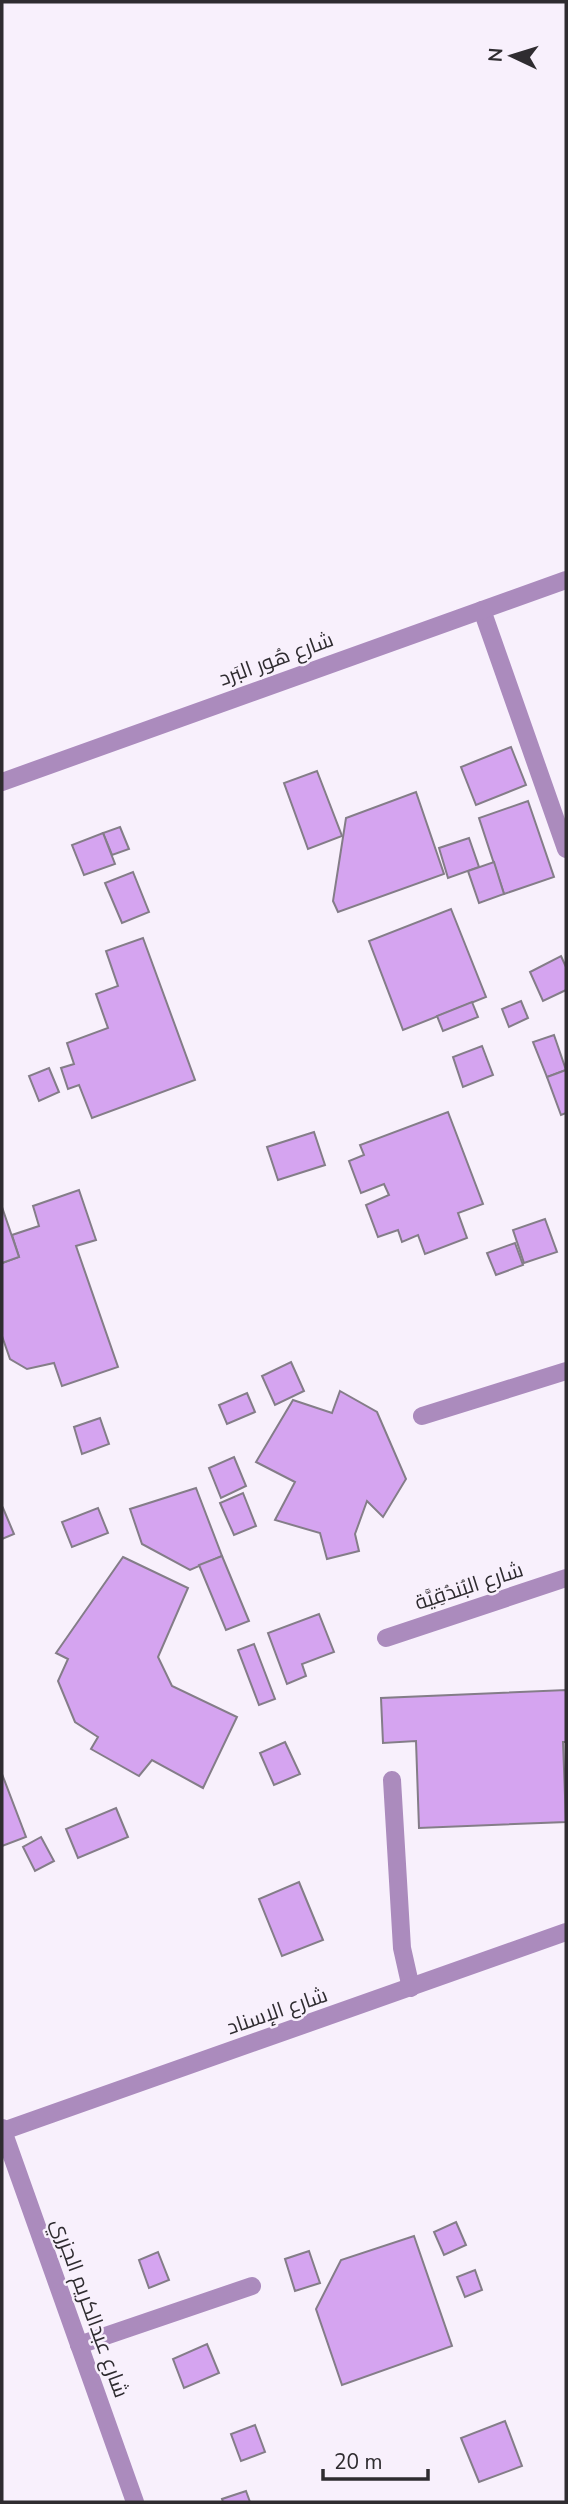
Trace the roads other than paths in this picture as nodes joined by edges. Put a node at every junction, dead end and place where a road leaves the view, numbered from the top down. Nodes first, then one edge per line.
1 (566, 580) edge
2 (482, 610) junction
3 (2, 782) edge
4 (566, 849) edge
5 (566, 1371) edge
6 (422, 1416) dead end
7 (566, 1578) edge
8 (386, 1638) dead end
9 (392, 1780) dead end
10 (566, 1932) edge
11 (411, 1988) junction
12 (2, 2130) edge
13 (251, 2286) dead end
14 (79, 2345) junction
15 (135, 2502) edge

1 - 2 street, شارع هُور البَرد
2 - 3 street, شارع هُور البَرد
2 - 4 street
5 - 6 street
7 - 8 street, شارع البُندُقِيَّة
9 - 11 street
10 - 11 street, شارع الإسناد
11 - 12 street, شارع الإسناد
12 - 14 street, شارع عبدالكريم الجزري
13 - 14 street
14 - 15 street, شارع عبدالكريم الجزري

